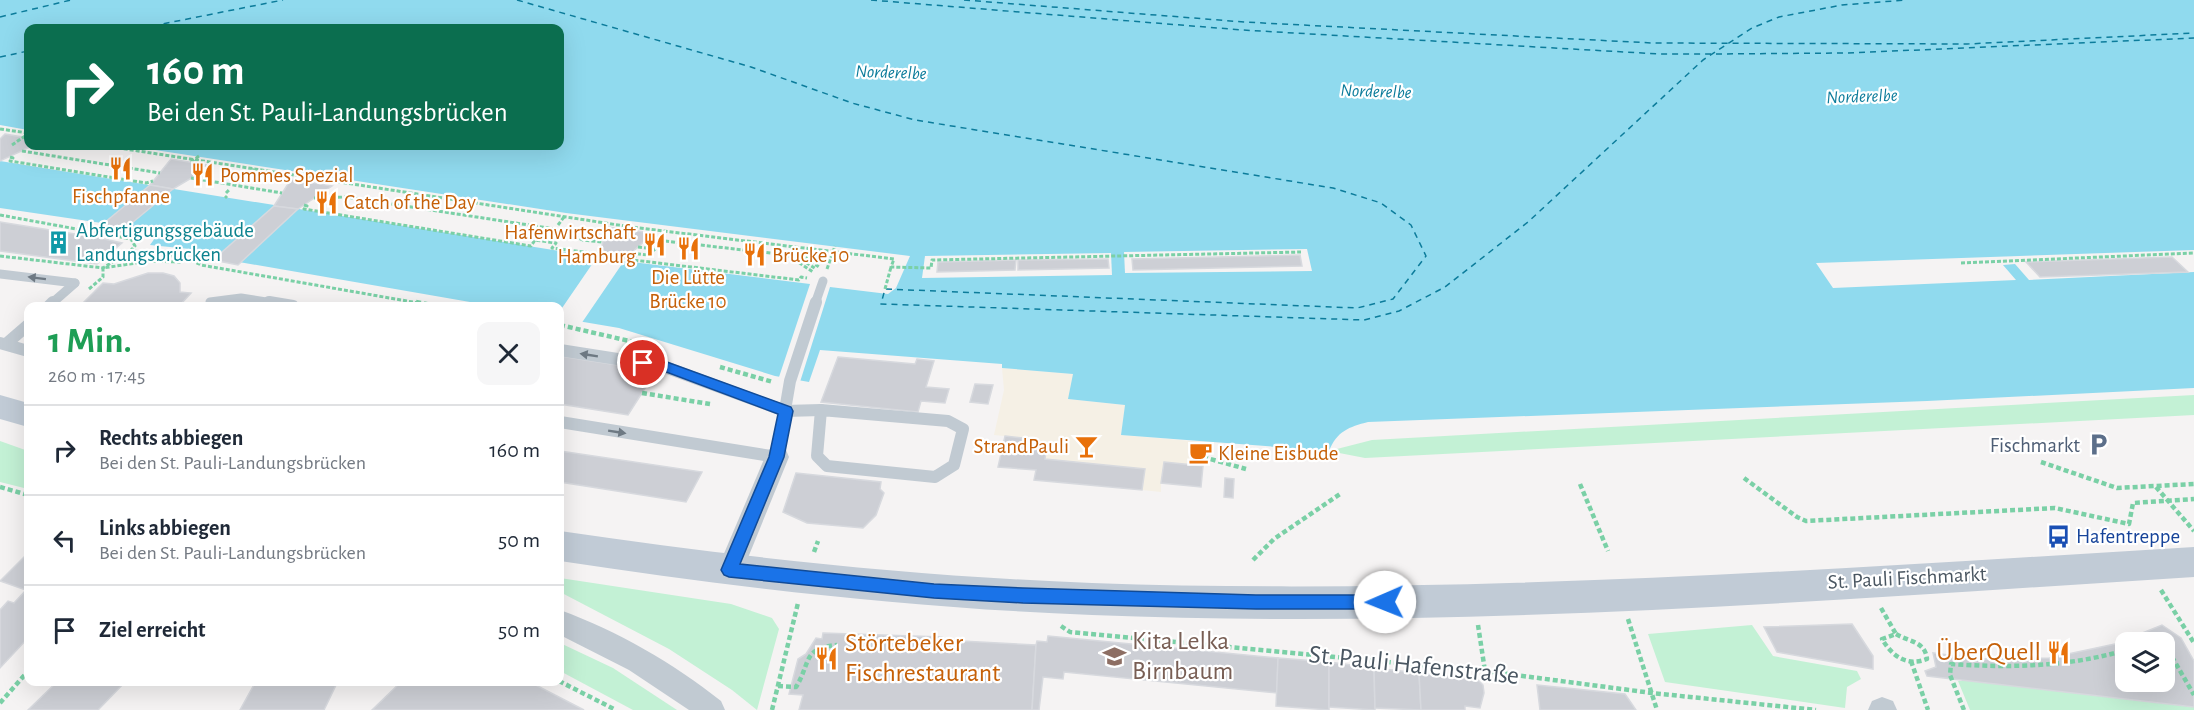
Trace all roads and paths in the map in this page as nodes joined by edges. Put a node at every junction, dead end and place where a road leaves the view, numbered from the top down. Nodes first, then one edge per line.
1 (0, 129) edge
2 (24, 133) edge
3 (24, 137) edge
4 (12, 145) dead end
5 (133, 150) edge
6 (22, 151) dead end
7 (10, 157) dead end
8 (255, 169) junction
9 (160, 173) dead end
10 (247, 175) dead end
11 (318, 177) junction
12 (191, 178) dead end
13 (153, 180) dead end
14 (312, 182) dead end
15 (230, 189) dead end
16 (282, 193) dead end
17 (226, 196) dead end
18 (314, 198) dead end
19 (307, 204) dead end
20 (0, 216) edge
21 (564, 217) junction
22 (558, 225) dead end
23 (110, 230) dead end
24 (105, 234) junction
25 (100, 238) dead end
26 (602, 242) dead end
27 (835, 246) dead end
28 (638, 247) dead end
29 (790, 247) junction
30 (655, 249) junction
31 (131, 250) junction
32 (832, 252) junction
33 (1301, 252) dead end
34 (599, 254) dead end
35 (2194, 254) edge
36 (0, 256) edge
37 (186, 257) junction
38 (225, 262) dead end
39 (829, 262) dead end
40 (1961, 263) dead end
41 (891, 267) junction
42 (103, 268) junction
43 (219, 268) junction
44 (816, 272) dead end
45 (0, 274) edge
46 (103, 277) dead end
47 (808, 278) dead end
48 (824, 278) joint
49 (885, 289) dead end
50 (54, 302) edge
51 (210, 302) dead end
52 (267, 302) edge
53 (414, 302) edge
54 (24, 328) edge
55 (3, 344) edge
56 (24, 350) edge
57 (564, 351) edge
58 (0, 407) edge
59 (821, 410) junction
60 (786, 411) junction
61 (24, 414) edge
62 (564, 423) edge
63 (777, 457) junction
64 (1203, 457) dead end
65 (2041, 462) dead end
66 (1246, 469) dead end
67 (1744, 478) dead end
68 (1580, 484) dead end
69 (2194, 484) edge
70 (0, 487) edge
71 (2157, 488) junction
72 (24, 494) edge
73 (1340, 494) dead end
74 (2194, 499) edge
75 (2168, 501) junction
76 (2194, 531) edge
77 (564, 547) edge
78 (1608, 551) dead end
79 (1253, 560) dead end
80 (2194, 562) edge
81 (2146, 565) junction
82 (729, 570) junction
83 (1023, 596) junction
84 (799, 598) dead end
85 (564, 624) edge
86 (1633, 634) dead end
87 (1482, 638) dead end
88 (2194, 643) edge
89 (837, 645) dead end
90 (2115, 653) edge
91 (1911, 661) junction
92 (2175, 661) edge
93 (1485, 671) junction
94 (24, 676) edge
95 (564, 684) edge
96 (778, 686) junction
97 (1652, 693) junction
98 (2194, 695) edge
99 (0, 703) edge
100 (616, 710) edge
101 (711, 710) edge
102 (772, 710) edge
103 (1658, 710) edge
104 (1816, 710) edge
105 (1928, 710) edge
106 (1965, 710) edge

1 - 2 path
3 - 4 path
5 - 8 path
6 - 9 path
7 - 13 path
8 - 10 path
8 - 11 path
11 - 14 path
11 - 21 path
12 - 16 path
15 - 17 path
18 - 26 path
19 - 34 path
20 - 24 path
21 - 22 path
21 - 29 path
23 - 24 path
24 - 25 path
24 - 31 path
27 - 32 path
28 - 30 path
29 - 32 path
29 - 48 path
30 - 44 path
30 - 47 path
31 - 37 path
31 - 42 path
32 - 39 path
32 - 41 path
33 - 41 path
35 - 40 path
36 - 42 path
37 - 42 path
37 - 43 path
38 - 43 path
41 - 49 path
42 - 46 path
43 - 53 path
50 -> 45 lane
48 - 60 lane
51 - 52 lane
54 - 55 lane
55 - 56 lane
60 -> 57 lane
58 - 61 main road
59 - 59 lane
59 - 60 lane
60 - 63 lane
62 -> 63 lane
63 - 82 street
64 - 66 path
65 - 71 path
67 - 75 path
68 - 78 path
69 - 71 path
70 - 72 path
71 - 75 path
73 - 79 path
74 - 75 path
75 - 76 path
77 - 82 main road
80 - 81 main road, St. Pauli Fischmarkt
81 - 83 main road, St. Pauli Fischmarkt
81 - 88 path
82 - 83 main road
83 - 93 path, St. Pauli Hafenstraße
84 - 96 path
85 - 101 street
86 - 97 path
87 - 93 path
89 - 96 path
90 - 106 path
91 - 91 path
91 - 105 path
92 - 98 path
93 - 97 path, St. Pauli Hafenstraße
94 - 99 path
95 - 100 path
96 - 102 path
97 - 103 path
97 - 104 path, St. Pauli Hafenstraße

